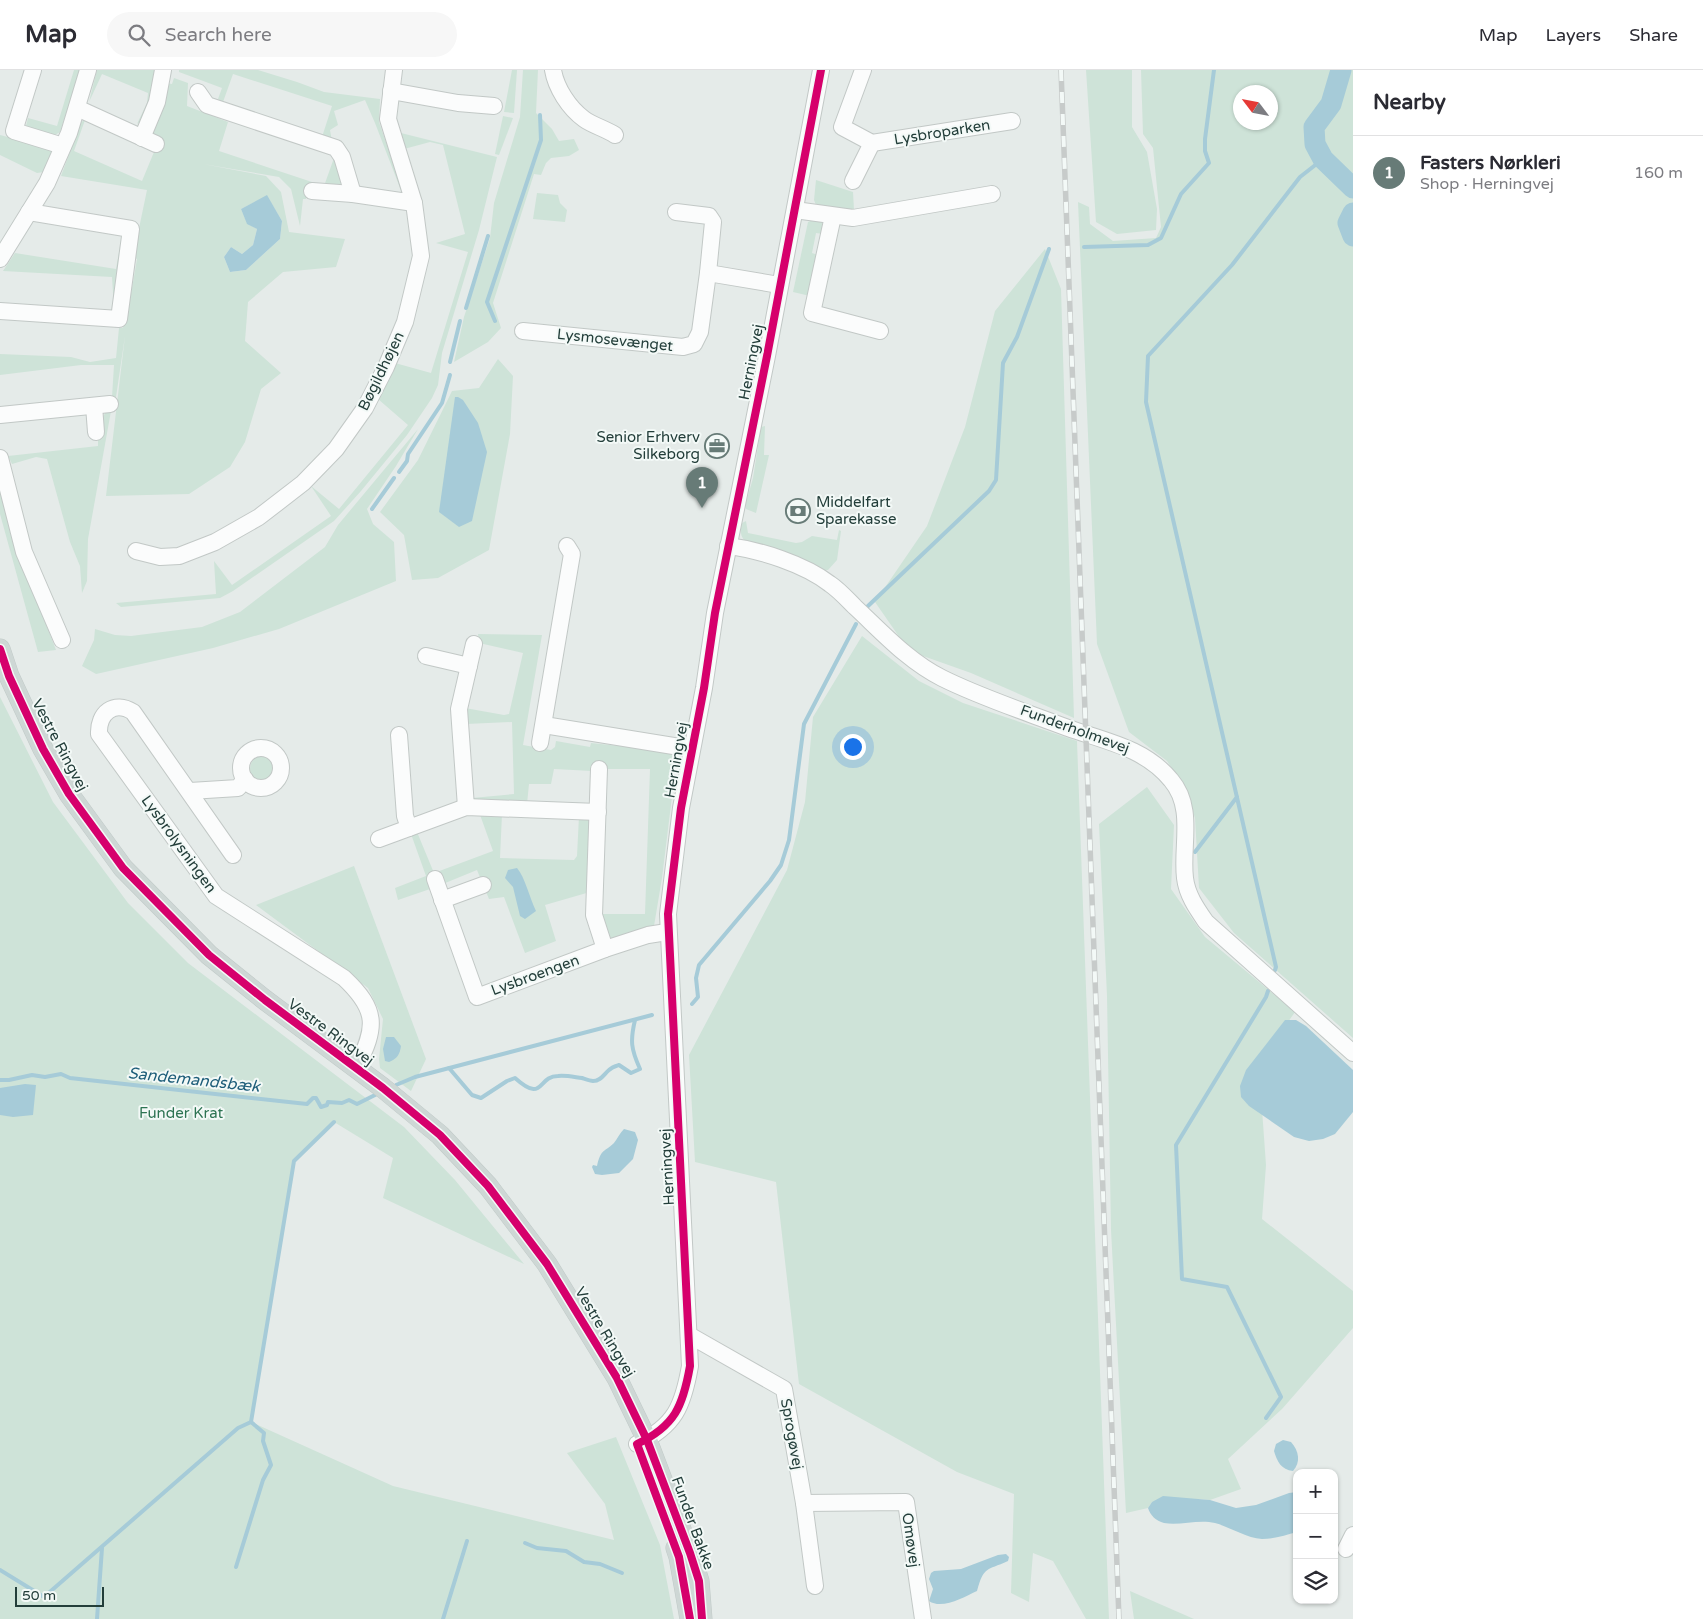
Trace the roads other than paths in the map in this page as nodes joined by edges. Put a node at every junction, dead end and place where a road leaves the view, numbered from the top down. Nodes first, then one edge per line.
1 (33, 70) edge
2 (88, 70) edge
3 (163, 70) edge
4 (394, 70) edge
5 (553, 70) edge
6 (821, 70) edge
7 (863, 70) edge
8 (391, 91) junction
9 (198, 92) dead end
10 (494, 106) dead end
11 (77, 108) junction
12 (1012, 120) dead end
13 (615, 135) dead end
14 (872, 143) junction
15 (63, 146) junction
16 (853, 181) dead end
17 (312, 191) dead end
18 (353, 194) junction
19 (992, 194) dead end
20 (414, 203) junction
21 (795, 210) junction
22 (29, 212) junction
23 (676, 212) dead end
24 (833, 216) junction
25 (0, 259) edge
26 (708, 272) junction
27 (779, 285) junction
28 (0, 311) edge
29 (523, 331) dead end
30 (880, 331) dead end
31 (0, 415) edge
32 (96, 432) dead end
33 (0, 458) edge
34 (567, 546) dead end
35 (728, 546) junction
36 (136, 551) dead end
37 (62, 640) dead end
38 (474, 644) dead end
39 (0, 649) edge
40 (426, 656) dead end
41 (469, 666) junction
42 (544, 724) junction
43 (400, 735) dead end
44 (540, 743) dead end
45 (692, 749) junction
46 (599, 769) dead end
47 (245, 779) dead end
48 (190, 791) junction
49 (466, 807) junction
50 (598, 812) junction
51 (408, 828) junction
52 (379, 839) dead end
53 (233, 855) dead end
54 (435, 879) dead end
55 (483, 885) dead end
56 (442, 900) junction
57 (668, 932) junction
58 (605, 949) junction
59 (1353, 1054) edge
60 (356, 1068) junction
61 (690, 1336) junction
62 (642, 1442) junction
63 (804, 1503) junction
64 (815, 1586) dead end
65 (690, 1619) edge
66 (702, 1619) edge
67 (923, 1619) edge

1 - 15 street
2 - 11 street
3 - 11 street
4 - 8 street, Bøgildhøjen
5 - 13 street
6 - 21 street, Herningvej
7 - 14 street, Lysbroparken
8 - 10 street
8 - 20 street, Bøgildhøjen
9 - 18 street
11 - 15 street
12 - 14 street, Lysbroparken
14 - 16 street, Lysbroparken
15 - 22 street
17 - 18 street
18 - 20 street
19 - 24 street
20 - 36 street, Bøgildhøjen
21 - 24 street
21 - 27 street, Herningvej
22 - 25 street
22 - 28 street
23 - 26 street, Lysmosevænget
24 - 30 street
26 - 27 street
26 - 29 street, Lysmosevænget
27 - 35 street, Herningvej
31 - 32 street
33 - 37 street
34 - 42 street
35 - 45 street, Herningvej
35 - 59 street, Funderholmevej
38 - 41 street
39 - 60 main road, Vestre Ringvej
40 - 41 street
41 - 49 street
42 - 44 street
42 - 45 street, Herningvej
43 - 51 street
45 - 57 street, Herningvej
46 - 50 street
47 - 48 street
48 - 53 street, Lysbrolysningen
48 - 60 street, Lysbrolysningen
49 - 50 street
49 - 51 street
50 - 58 street
51 - 52 street
54 - 56 street, Lysbroengen
55 - 56 street
56 - 58 street, Lysbroengen
57 - 58 street, Lysbroengen
57 - 61 street, Herningvej
60 - 62 main road, Vestre Ringvej
61 - 62 street, Herningvej
61 - 63 street, Sprogøvej
62 - 65 main road, Funder Bakke
62 - 66 main road, Funder Bakke
63 - 64 street, Sprogøvej
63 - 67 street, Omøvej

